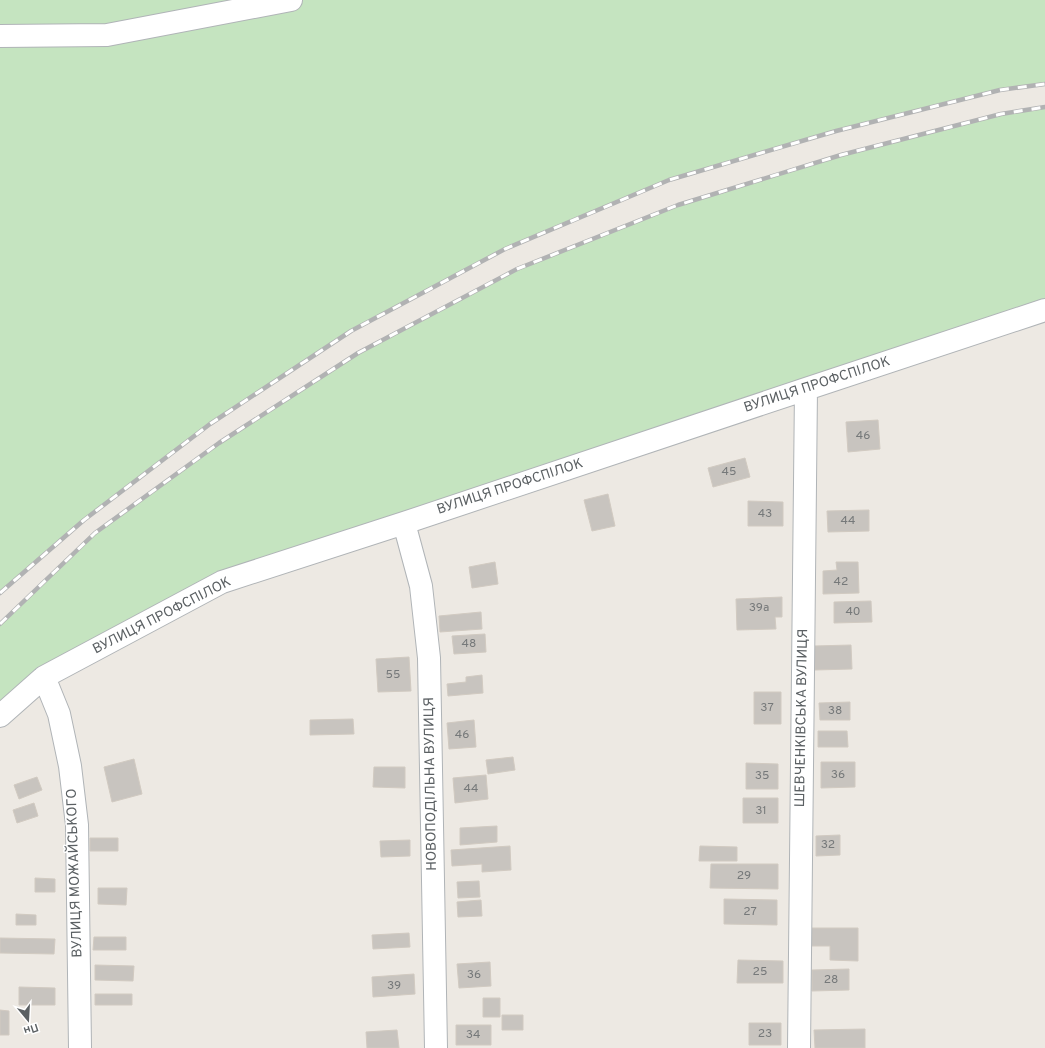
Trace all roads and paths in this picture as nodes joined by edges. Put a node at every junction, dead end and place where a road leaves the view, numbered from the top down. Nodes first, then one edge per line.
1 (291, 0) edge
2 (0, 36) edge
3 (1045, 310) edge
4 (806, 389) junction
5 (404, 522) junction
6 (44, 677) junction
7 (0, 716) edge
8 (80, 1048) edge
9 (436, 1048) edge
10 (799, 1048) edge

1 - 2 street
3 - 4 street, ВУЛИЦЯ ПРОФСПІЛОК
4 - 5 street, ВУЛИЦЯ ПРОФСПІЛОК
4 - 10 street, ШЕВЧЕНКІВСЬКА ВУЛИЦЯ
5 - 6 street, ВУЛИЦЯ ПРОФСПІЛОК
5 - 9 street, НОВОПОДІЛЬНА ВУЛИЦЯ
6 - 7 street, ВУЛИЦЯ ПРОФСПІЛОК
6 - 8 street, ВУЛИЦЯ МОЖАЙСЬКОГО

